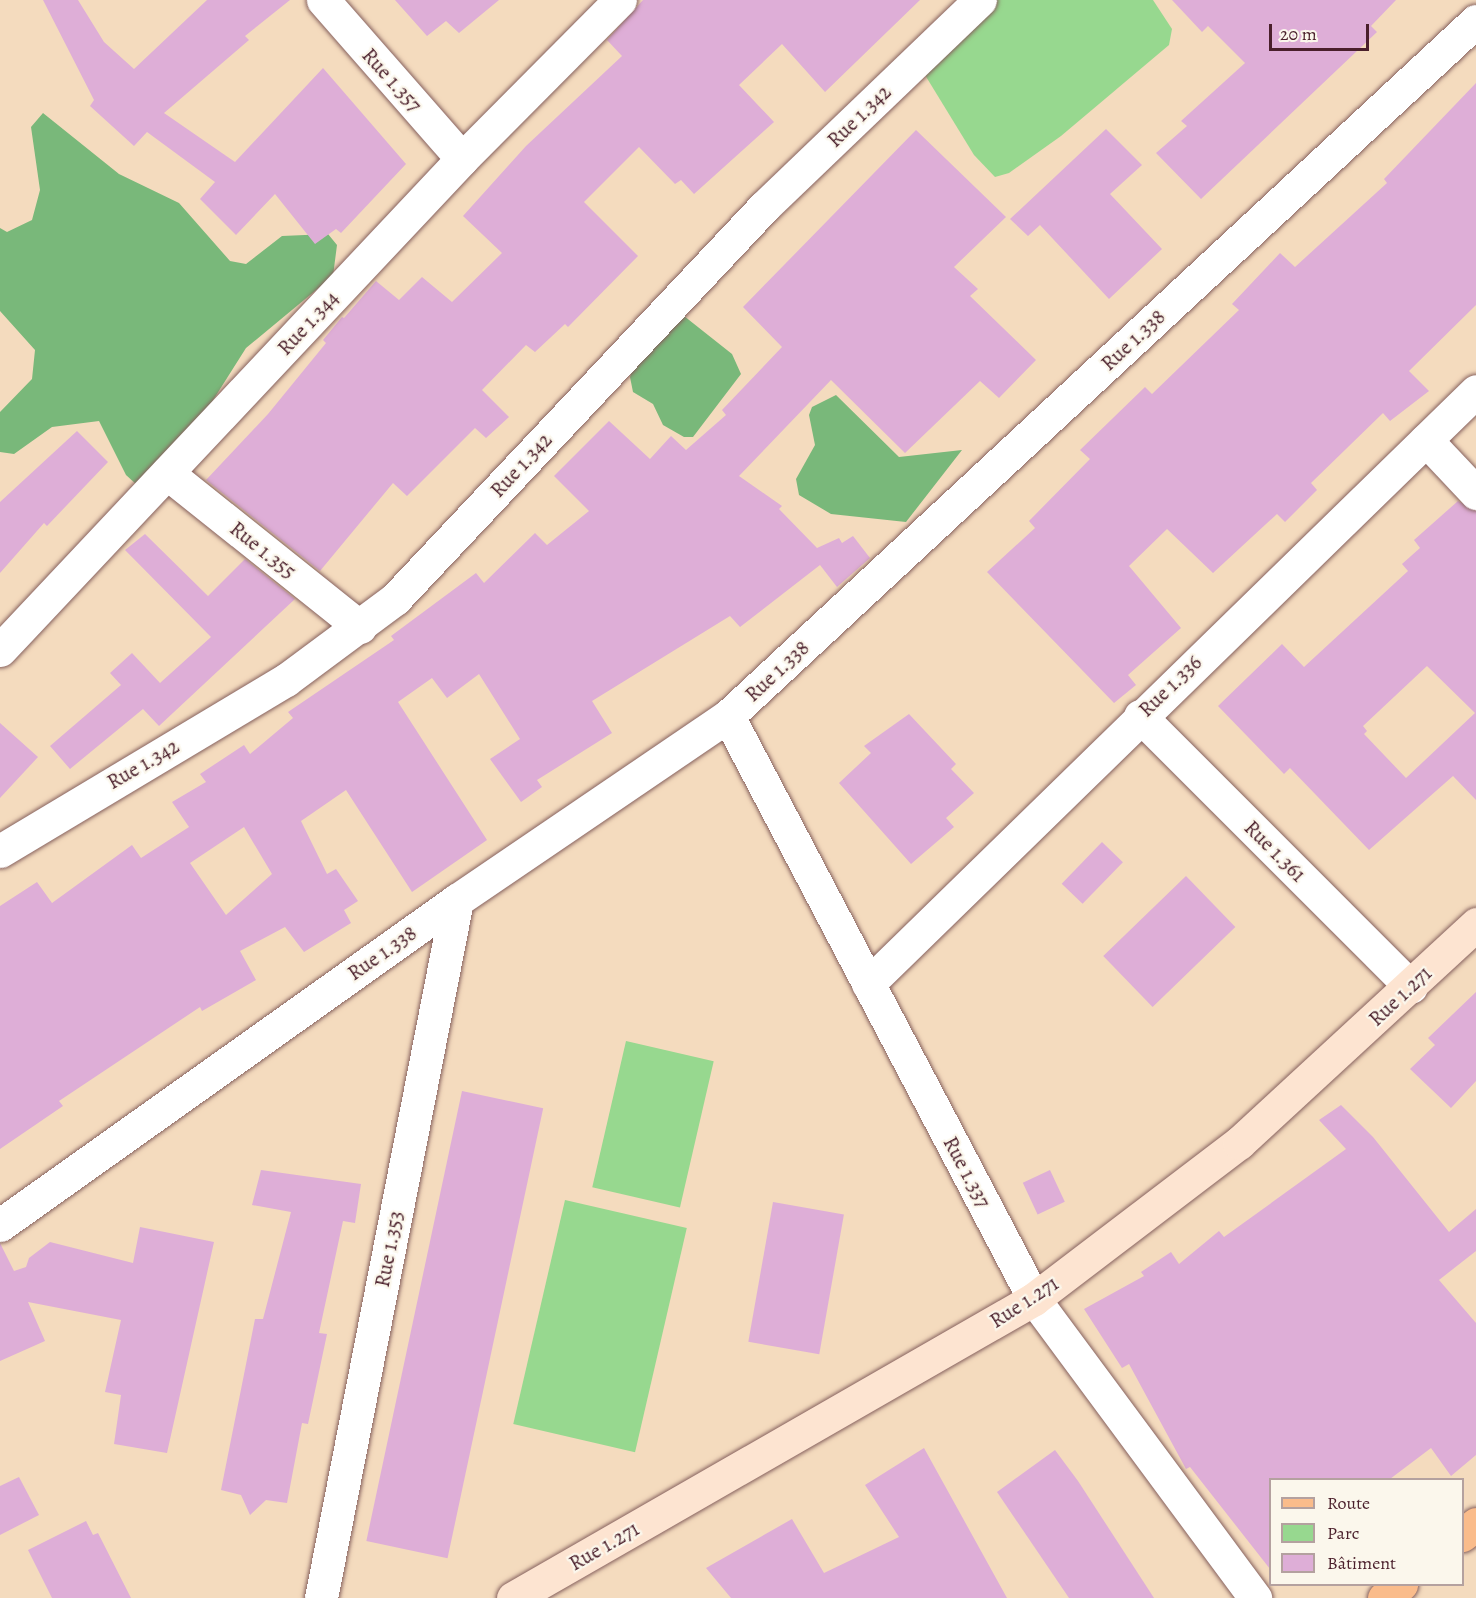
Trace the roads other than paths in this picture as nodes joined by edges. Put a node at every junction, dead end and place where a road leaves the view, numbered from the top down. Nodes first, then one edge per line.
1 (322, 0) edge
2 (620, 0) edge
3 (980, 0) edge
4 (1476, 21) edge
5 (462, 159) junction
6 (1476, 391) edge
7 (1426, 440) junction
8 (167, 473) junction
9 (1476, 493) edge
10 (360, 627) junction
11 (0, 650) edge
12 (728, 716) junction
13 (1140, 716) junction
14 (0, 851) edge
15 (457, 900) junction
16 (1476, 924) edge
17 (868, 984) junction
18 (1411, 987) junction
19 (0, 1225) edge
20 (1034, 1299) junction
21 (1399, 1586) edge
22 (321, 1598) edge
23 (513, 1598) edge
24 (1255, 1598) edge
25 (1384, 1598) edge

1 - 5 street, Rue 1.357
2 - 5 street, Rue 1.344
3 - 10 street, Rue 1.342
4 - 12 street, Rue 1.338
5 - 8 street, Rue 1.344
6 - 7 street, Rue 1.336
7 - 9 street
7 - 13 street, Rue 1.336
8 - 10 street, Rue 1.355
8 - 11 street, Rue 1.344
10 - 14 street, Rue 1.342
12 - 15 street, Rue 1.338
12 - 17 street, Rue 1.337
13 - 17 street, Rue 1.336
13 - 18 street, Rue 1.361
15 - 19 street, Rue 1.338
15 - 22 street, Rue 1.353
16 - 18 street, Rue 1.271
17 - 20 street, Rue 1.337
18 - 20 street, Rue 1.271
20 - 23 street, Rue 1.271
20 - 24 street, Rue 1.337
21 - 25 main road

